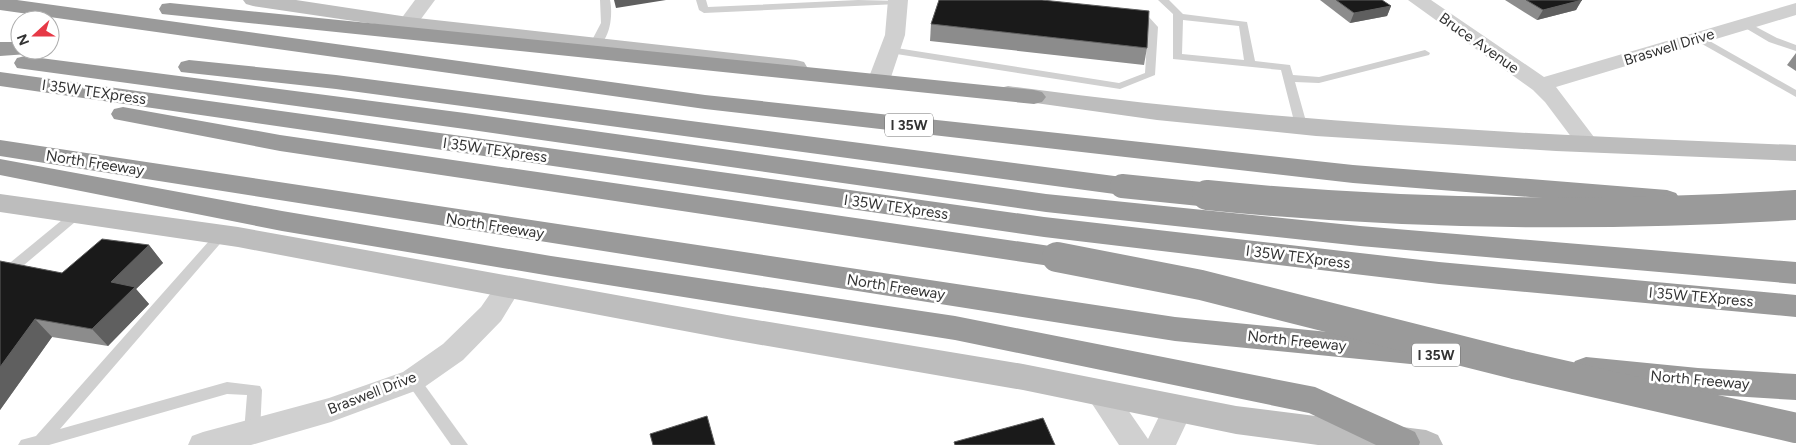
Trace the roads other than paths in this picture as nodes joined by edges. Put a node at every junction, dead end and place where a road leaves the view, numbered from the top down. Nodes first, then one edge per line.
1 (253, 0) edge
2 (425, 0) edge
3 (605, 0) edge
4 (701, 0) edge
5 (898, 0) edge
6 (1163, 0) edge
7 (1418, 0) edge
8 (1782, 0) edge
9 (0, 4) edge
10 (26, 6) junction
11 (1796, 8) edge
12 (1127, 16) edge
13 (1178, 16) junction
14 (408, 23) junction
15 (1745, 24) junction
16 (1699, 38) junction
17 (595, 44) junction
18 (1796, 48) edge
19 (890, 50) junction
20 (60, 53) edge
21 (1426, 53) dead end
22 (0, 60) edge
23 (1250, 63) junction
24 (880, 77) junction
25 (1289, 78) junction
26 (0, 79) edge
27 (1541, 85) junction
28 (0, 86) edge
29 (1796, 94) edge
30 (1034, 97) junction
31 (1301, 125) junction
32 (1590, 145) junction
33 (0, 148) edge
34 (1796, 153) edge
35 (0, 167) edge
36 (0, 203) edge
37 (1796, 206) edge
38 (77, 214) junction
39 (221, 235) junction
40 (1796, 273) edge
41 (0, 278) edge
42 (508, 288) junction
43 (1796, 306) edge
44 (413, 380) junction
45 (1796, 387) edge
46 (1100, 393) junction
47 (1178, 409) junction
48 (1796, 428) edge
49 (252, 432) junction
50 (42, 439) junction
51 (1414, 444) edge
52 (26, 445) edge
53 (203, 445) edge
54 (460, 445) edge
55 (1136, 445) edge
56 (1161, 445) edge

1 - 14 main road
2 - 14 street
3 - 17 lane
4 - 5 lane
5 - 19 street
6 - 13 lane
7 - 27 street, Bruce Avenue
8 - 11 street
9 - 10 highway, I 35W
10 - 30 highway
10 - 37 highway, I 35W
11 - 15 street, Braswell Drive
12 - 19 lane
13 - 23 lane
13 - 23 lane
14 - 17 main road
15 - 16 street, Braswell Drive
15 - 18 lane
16 - 27 street, Braswell Drive
16 - 29 lane
17 - 24 main road
19 - 24 street
20 - 37 highway, bridge
21 - 25 lane
22 - 40 highway, I 35W TEXpress
23 - 25 lane
24 - 30 main road
25 - 31 lane
26 - 43 highway, I 35W TEXpress
27 - 32 street, Bruce Avenue
28 - 48 highway, bridge
30 - 31 main road
31 - 32 main road
32 - 34 main road
33 - 45 highway, North Freeway / I 35W
35 - 51 highway
36 - 38 main road
38 - 39 main road
38 - 41 lane
39 - 42 main road
39 - 50 lane
42 - 44 street, Braswell Drive
42 - 46 main road
44 - 49 street, Braswell Drive
44 - 54 lane
46 - 47 main road
46 - 55 street
47 - 51 main road
47 - 56 street
49 - 50 lane
49 - 53 street, Braswell Drive
50 - 52 lane

